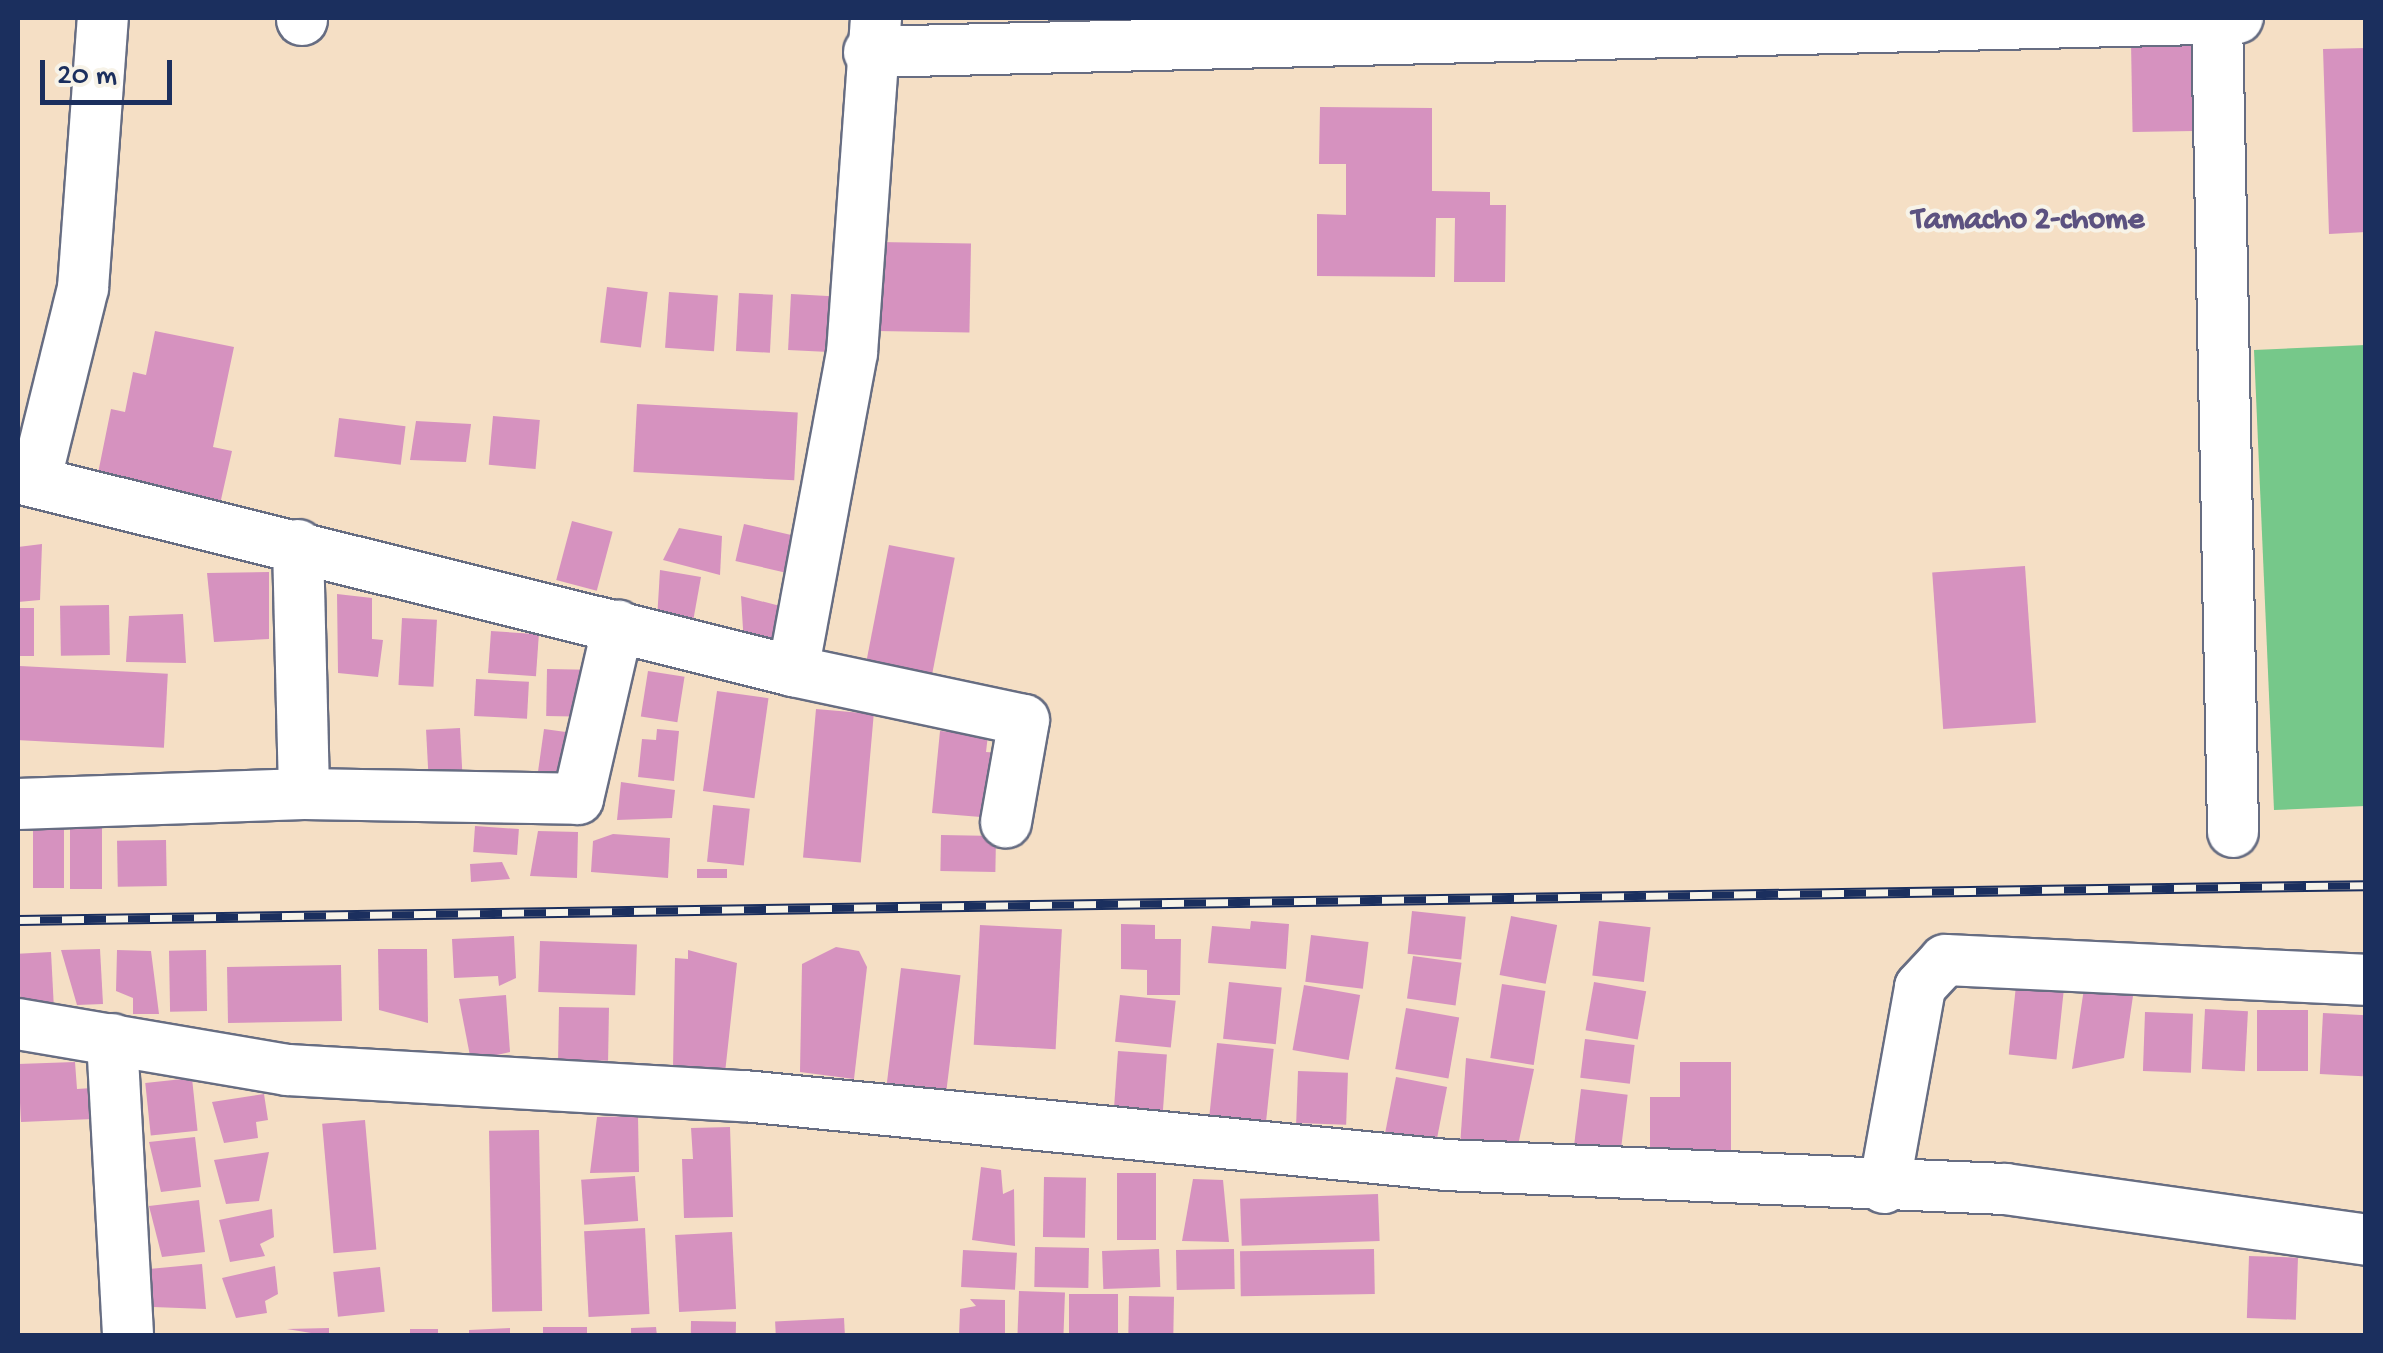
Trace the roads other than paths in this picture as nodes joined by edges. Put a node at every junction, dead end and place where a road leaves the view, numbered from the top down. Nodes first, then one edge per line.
1 (103, 18) edge
2 (2217, 18) edge
3 (2238, 18) edge
4 (872, 35) edge
5 (26, 480) edge
6 (298, 544) junction
7 (618, 626) junction
8 (793, 671) junction
9 (304, 794) junction
10 (18, 804) edge
11 (1006, 822) dead end
12 (2233, 832) dead end
13 (2366, 980) edge
14 (18, 1024) edge
15 (112, 1039) junction
16 (1884, 1188) junction
17 (2366, 1240) edge
18 (128, 1336) edge

1 - 5 street
2 - 3 street
2 - 4 street
2 - 12 street
4 - 8 street
5 - 6 street
6 - 7 street
6 - 9 street
7 - 8 street
7 - 9 street
8 - 11 street
9 - 10 street
13 - 16 street
14 - 15 street
15 - 16 street
15 - 18 street
16 - 17 street

